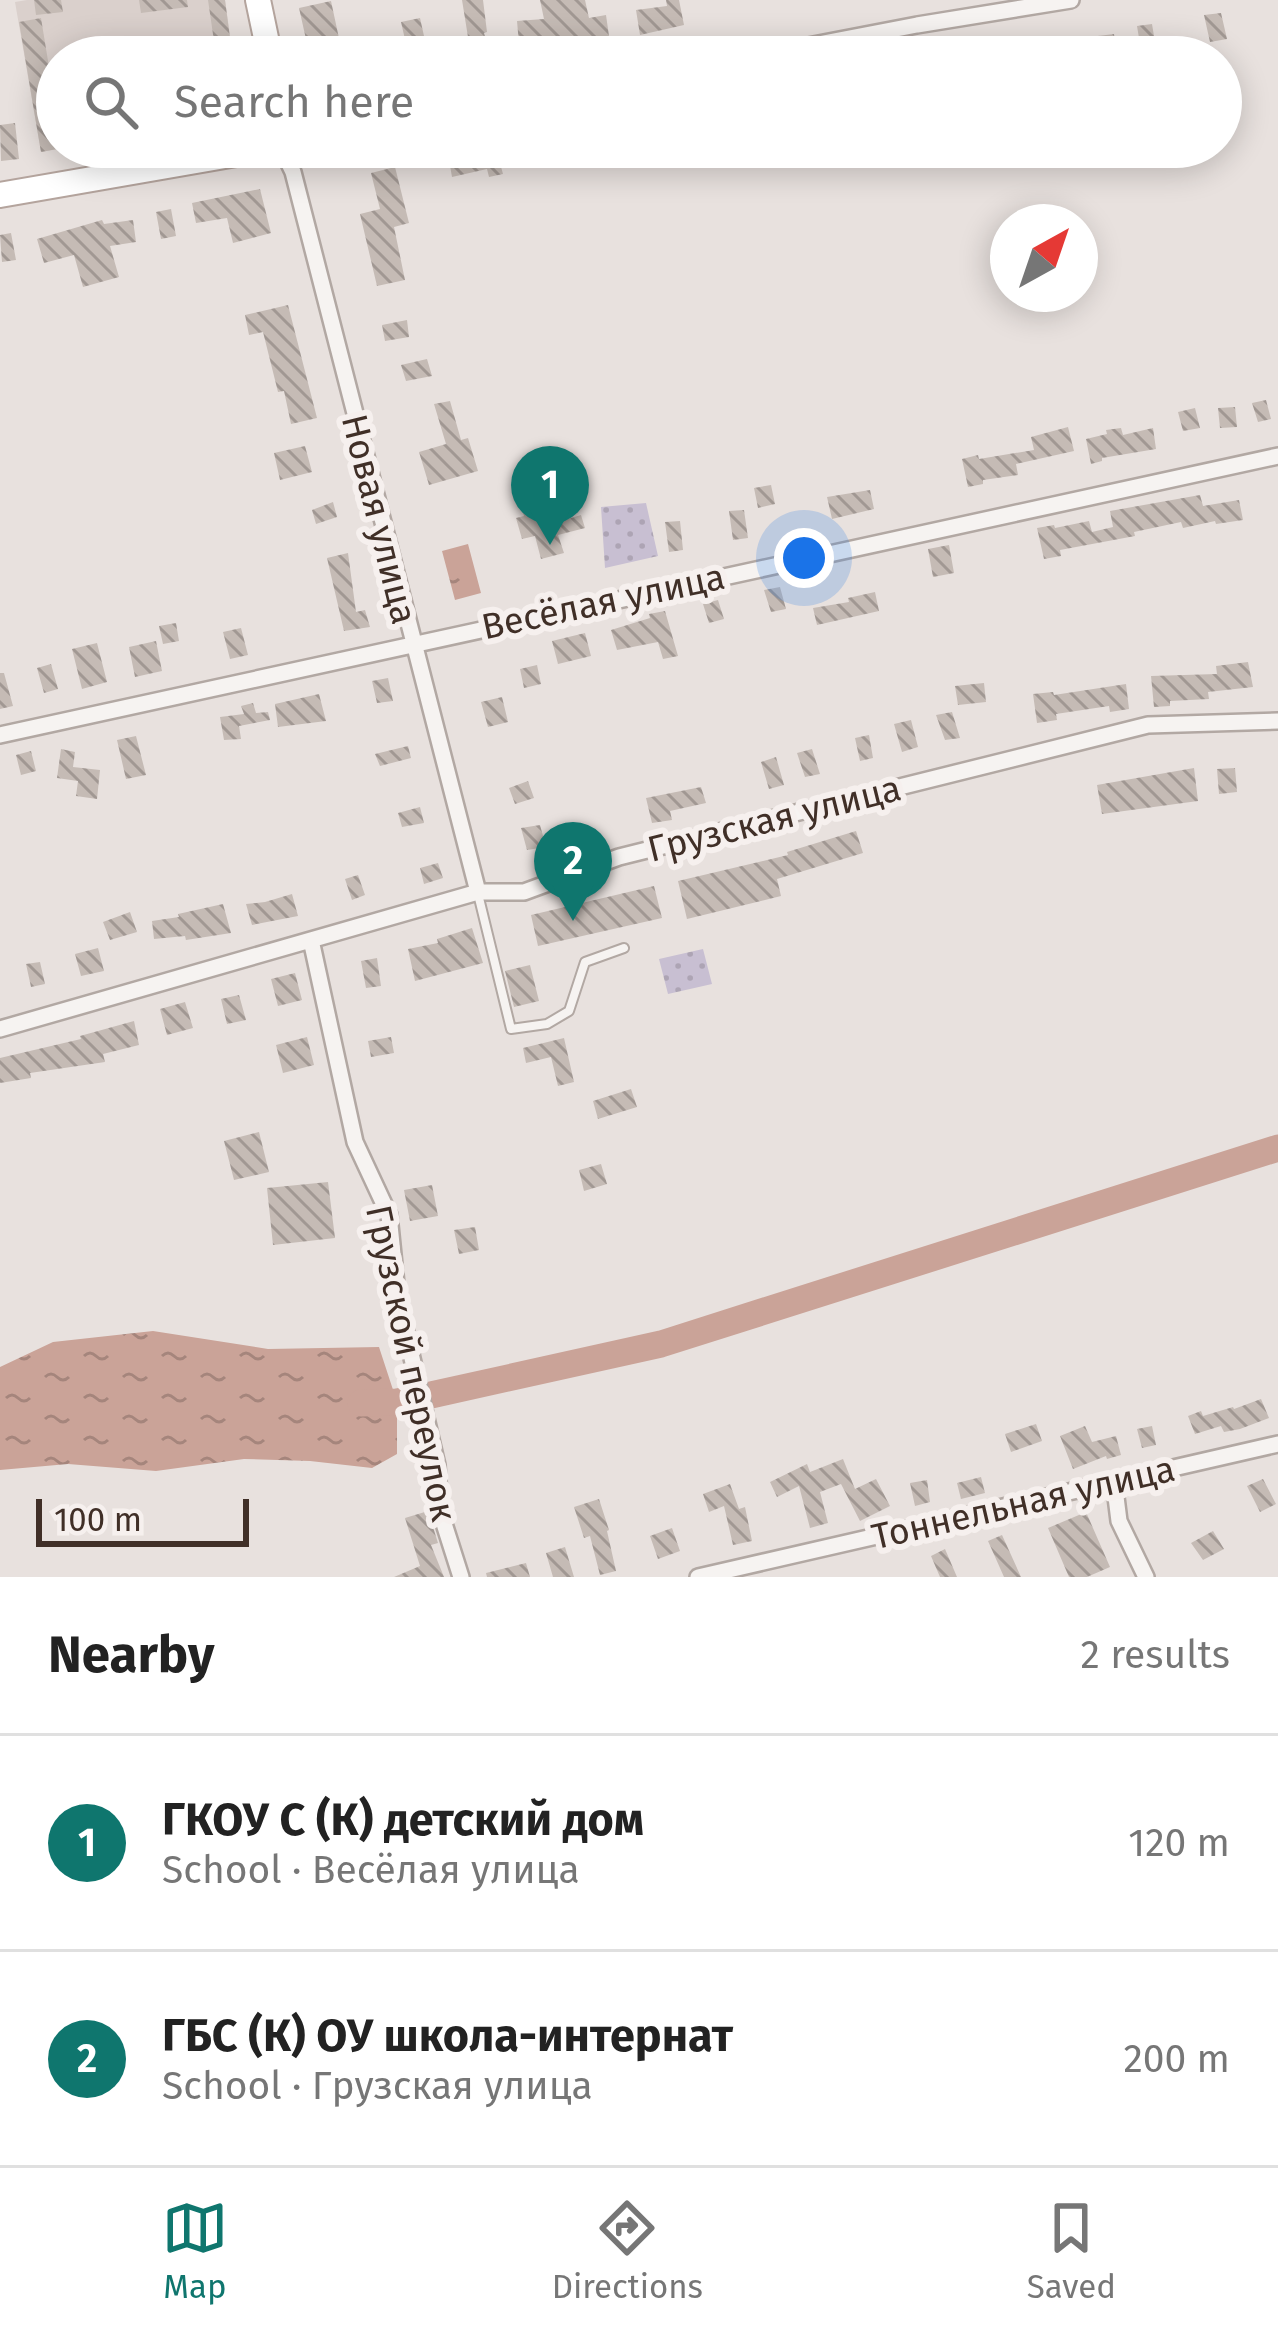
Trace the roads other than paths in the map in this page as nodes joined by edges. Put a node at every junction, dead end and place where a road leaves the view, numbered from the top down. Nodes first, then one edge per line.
1 (258, 0) edge
2 (1071, 0) edge
3 (266, 36) edge
4 (860, 36) edge
5 (156, 168) edge
6 (291, 168) edge
7 (0, 195) edge
8 (1278, 456) edge
9 (412, 643) junction
10 (1278, 721) edge
11 (0, 734) edge
12 (478, 892) junction
13 (311, 940) junction
14 (623, 948) dead end
15 (0, 1028) edge
16 (1278, 1444) edge
17 (1114, 1481) junction
18 (461, 1577) edge
19 (698, 1577) edge
20 (1145, 1577) edge

1 - 3 main road
2 - 4 street
5 - 7 main road
6 - 9 street, Новая улица
8 - 9 street, Весёлая улица
9 - 11 street, Весёлая улица
9 - 12 street, Новая улица
10 - 12 street, Грузская улица
12 - 13 street, Грузская улица
12 - 14 lane
13 - 15 street, Грузская улица
13 - 18 street, Грузской переулок
16 - 17 street, Тоннельная улица
17 - 19 street, Тоннельная улица
17 - 20 street

